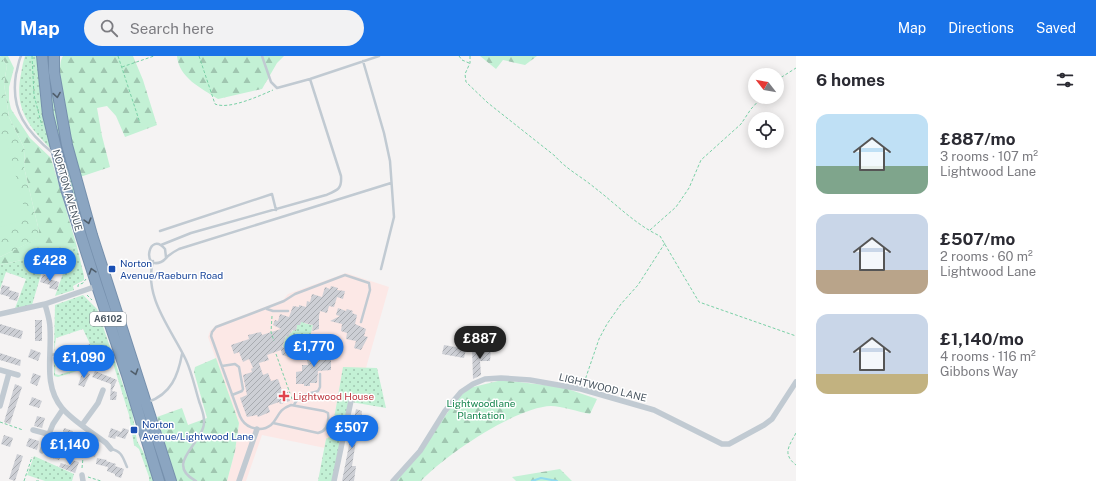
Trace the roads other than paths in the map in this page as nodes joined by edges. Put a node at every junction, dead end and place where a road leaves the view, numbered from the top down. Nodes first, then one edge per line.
1 (21, 56) edge
2 (42, 56) edge
3 (54, 56) edge
4 (262, 56) edge
5 (379, 56) edge
6 (363, 61) junction
7 (310, 79) junction
8 (58, 157) junction
9 (391, 183) junction
10 (276, 210) junction
11 (160, 231) dead end
12 (161, 245) junction
13 (166, 257) junction
14 (152, 261) junction
15 (382, 269) dead end
16 (97, 286) junction
17 (45, 304) junction
18 (266, 308) junction
19 (288, 311) dead end
20 (0, 314) edge
21 (361, 322) dead end
22 (66, 352) dead end
23 (182, 353) junction
24 (50, 356) junction
25 (222, 366) junction
26 (0, 370) edge
27 (9, 373) junction
28 (320, 374) dead end
29 (18, 376) dead end
30 (796, 382) edge
31 (103, 390) dead end
32 (232, 395) junction
33 (352, 396) dead end
34 (145, 404) junction
35 (294, 405) junction
36 (0, 406) edge
37 (63, 410) junction
38 (273, 424) junction
39 (82, 425) junction
40 (257, 429) junction
41 (33, 430) dead end
42 (48, 434) junction
43 (111, 449) joint
44 (42, 451) dead end
45 (126, 467) dead end
46 (159, 481) edge
47 (170, 481) edge
48 (196, 481) edge
49 (239, 481) edge
50 (334, 481) edge
51 (393, 481) edge

1 - 8 lane
2 - 8 highway, NORTON AVENUE / A6102
3 -> 34 highway, NORTON AVENUE / A6102
4 - 7 lane
5 - 6 lane
6 - 7 lane
6 - 9 lane
7 - 10 lane
16 -> 8 highway, NORTON AVENUE / A6102
9 - 13 lane
9 - 15 lane
10 - 11 lane
10 - 12 lane
12 - 13 lane
12 - 14 lane
13 - 14 lane
14 - 23 lane
16 - 17 street
16 - 46 highway, NORTON AVENUE / A6102
17 - 20 street
17 - 24 street
18 - 19 lane
18 - 21 lane
18 - 25 lane
22 - 24 lane
23 - 34 lane
23 - 48 lane
24 - 37 street
25 - 32 lane
25 - 32 lane
26 - 27 street
27 - 29 street
27 - 36 street
28 - 35 lane
30 - 51 street, LIGHTWOOD LANE
31 - 39 street
32 - 40 lane
33 - 50 street
34 - 47 highway, NORTON AVENUE / A6102
35 - 38 lane
35 - 38 lane
37 - 39 street
37 - 42 street
38 - 40 lane
39 - 43 street
40 - 49 street
41 - 42 street
42 - 44 street
43 - 45 lane

